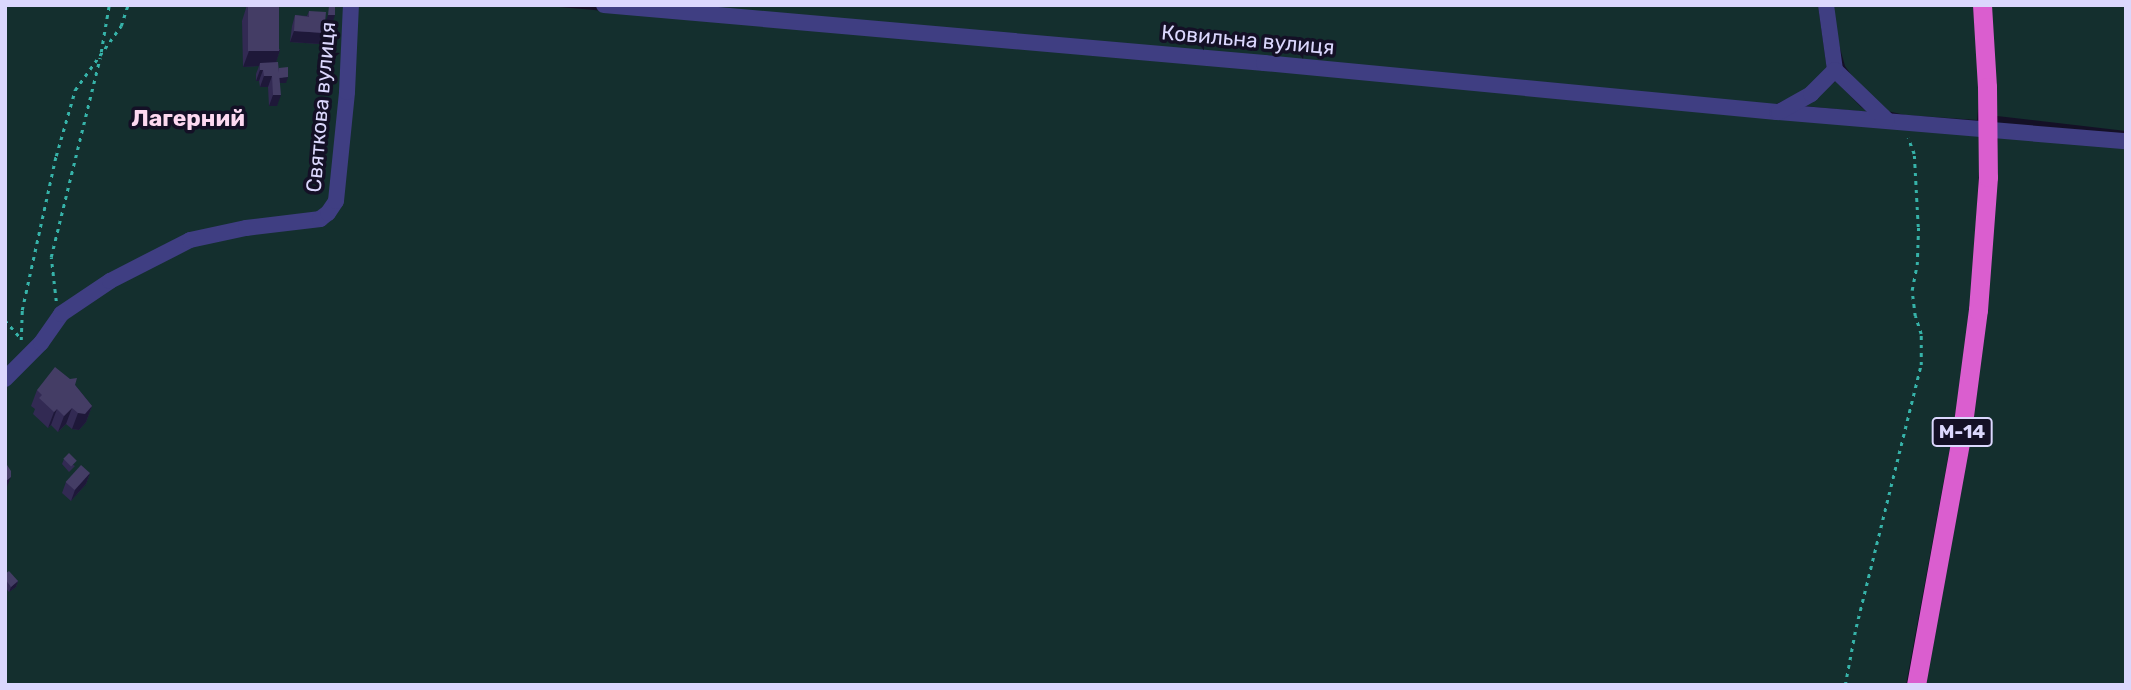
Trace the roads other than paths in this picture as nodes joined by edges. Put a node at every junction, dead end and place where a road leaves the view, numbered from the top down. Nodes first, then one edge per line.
1 (351, 5) edge
2 (604, 5) edge
3 (1826, 5) edge
4 (1982, 5) edge
5 (1835, 70) junction
6 (1777, 113) junction
7 (1887, 120) junction
8 (2126, 141) edge
9 (5, 379) edge
10 (1916, 685) edge

1 - 9 street, Святкова вулиця
2 - 6 street, Ковильна вулиця
3 - 5 street
4 - 10 highway, М-14, bridge
5 - 6 street
5 - 7 street
6 - 7 street, Ковильна вулиця
7 - 8 street, Ковильна вулиця

